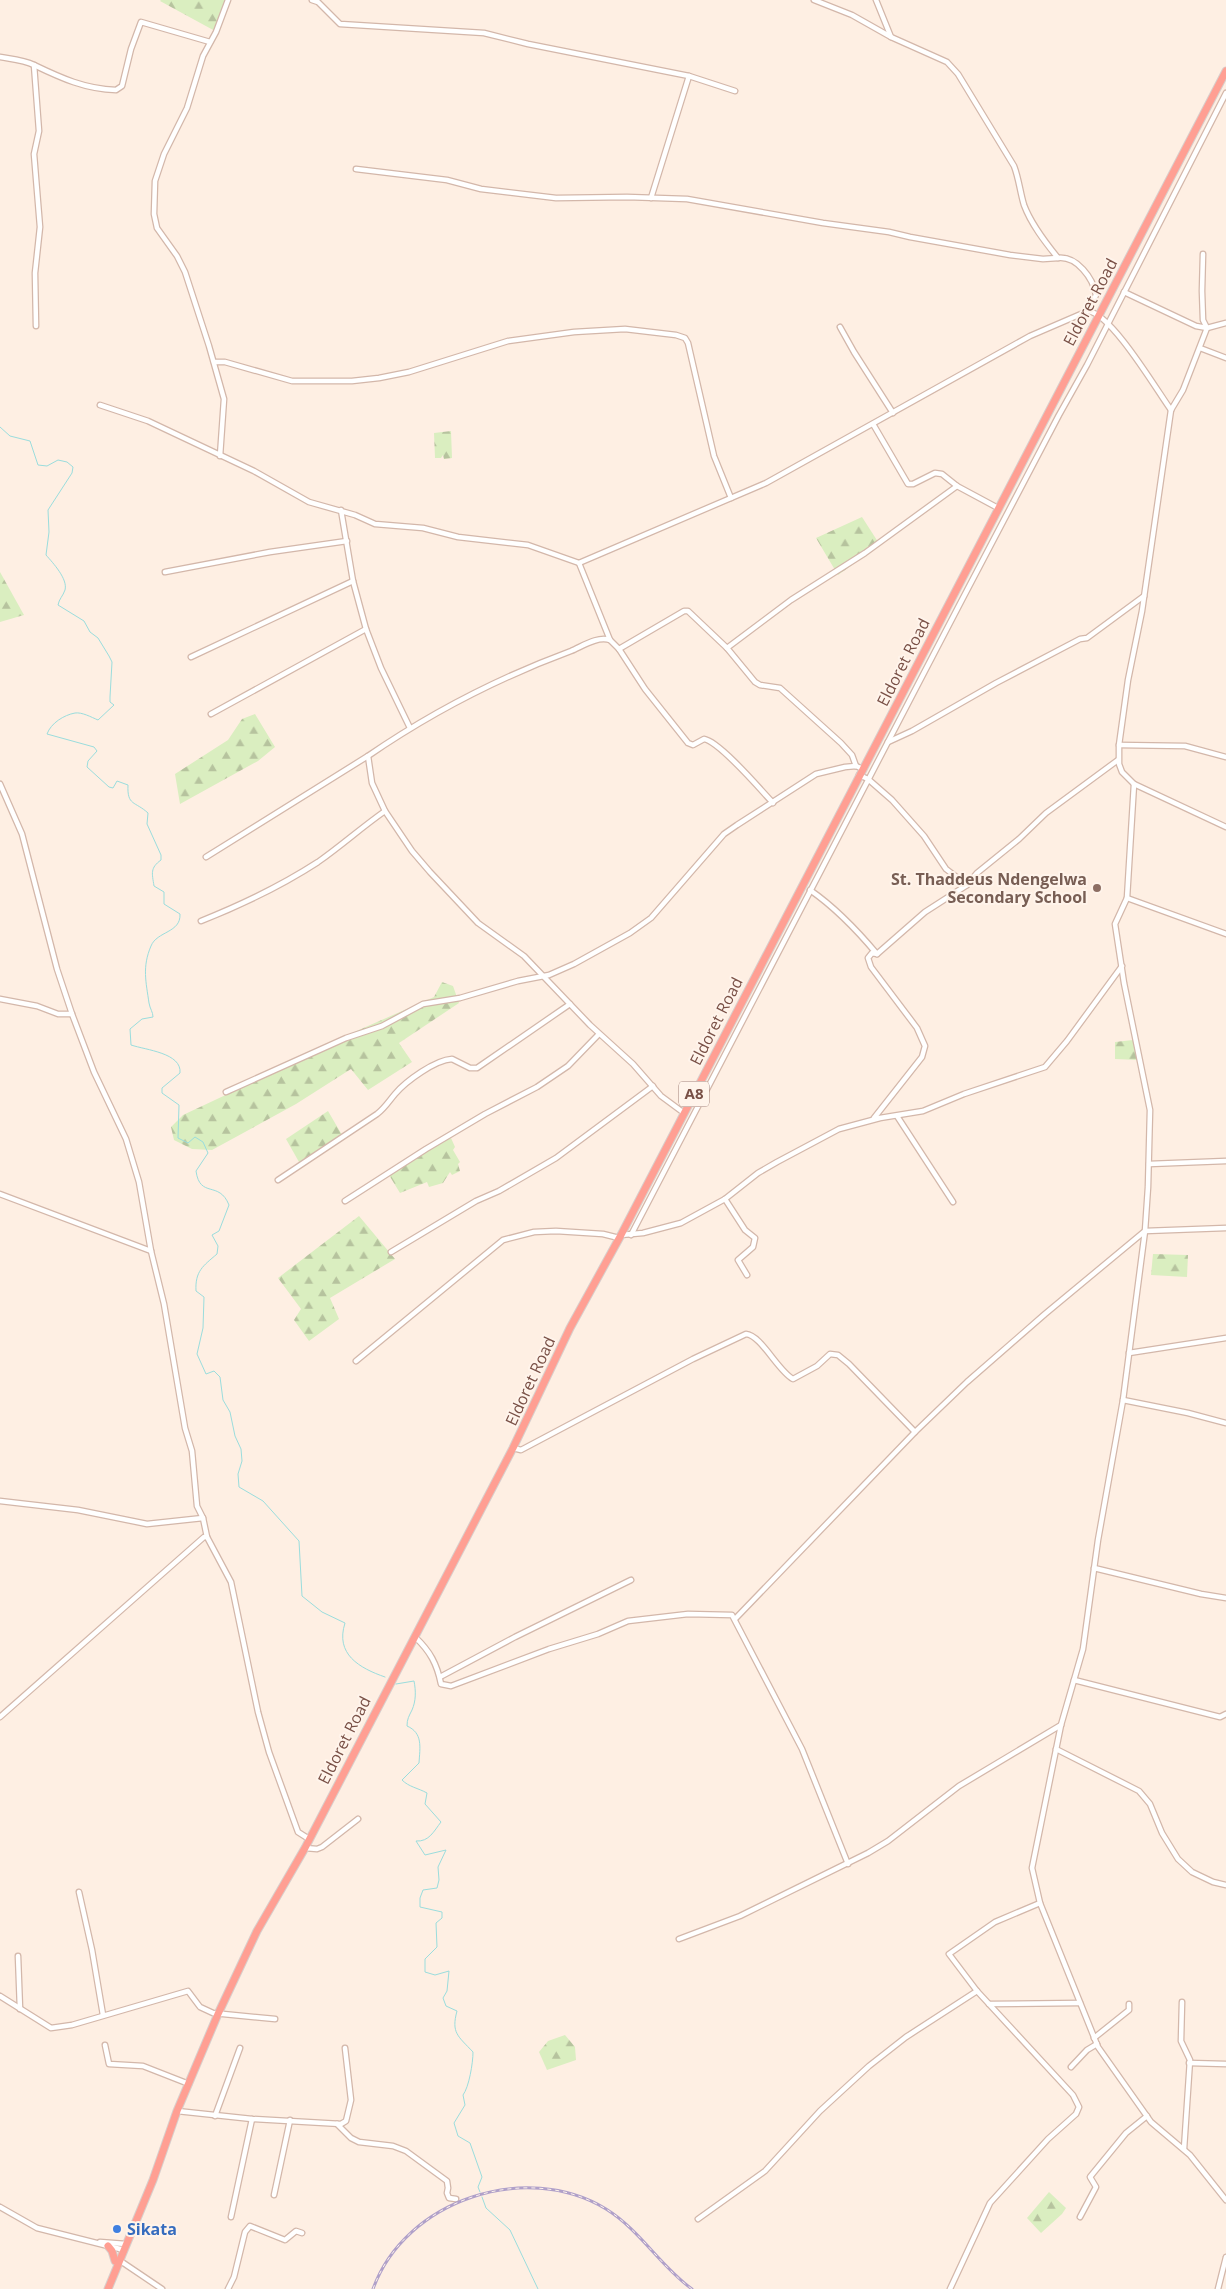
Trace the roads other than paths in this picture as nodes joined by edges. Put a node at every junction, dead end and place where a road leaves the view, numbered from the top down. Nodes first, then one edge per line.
1 (228, 0) edge
2 (312, 0) edge
3 (814, 0) edge
4 (876, 0) edge
5 (891, 37) junction
6 (210, 42) junction
7 (0, 56) edge
8 (34, 65) junction
9 (1226, 71) edge
10 (689, 76) junction
11 (735, 91) dead end
12 (1226, 93) edge
13 (356, 170) dead end
14 (651, 198) junction
15 (1203, 254) dead end
16 (1058, 258) junction
17 (1124, 292) junction
18 (1088, 311) junction
19 (1100, 315) junction
20 (1109, 323) junction
21 (1226, 323) edge
22 (36, 326) dead end
23 (840, 327) dead end
24 (1207, 328) junction
25 (1200, 348) junction
26 (1226, 358) edge
27 (214, 362) junction
28 (100, 405) dead end
29 (1171, 410) junction
30 (893, 413) junction
31 (873, 424) junction
32 (220, 456) junction
33 (957, 486) junction
34 (731, 498) junction
35 (998, 508) junction
36 (342, 510) junction
37 (347, 541) junction
38 (579, 563) junction
39 (165, 572) dead end
40 (353, 581) junction
41 (1144, 596) junction
42 (366, 629) junction
43 (610, 640) junction
44 (727, 648) junction
45 (619, 650) junction
46 (191, 657) dead end
47 (211, 714) dead end
48 (410, 728) junction
49 (888, 742) junction
50 (1119, 745) junction
51 (368, 756) junction
52 (1226, 757) edge
53 (1118, 760) junction
54 (859, 770) junction
55 (868, 780) junction
56 (0, 784) edge
57 (1134, 784) junction
58 (773, 803) junction
59 (385, 810) junction
60 (1226, 827) edge
61 (206, 857) dead end
62 (967, 885) junction
63 (810, 890) junction
64 (1127, 898) junction
65 (200, 920) dead end
66 (1226, 934) edge
67 (876, 954) junction
68 (1122, 966) junction
69 (544, 976) junction
70 (0, 999) edge
71 (570, 1004) junction
72 (72, 1014) junction
73 (599, 1034) junction
74 (653, 1086) junction
75 (226, 1092) dead end
76 (684, 1114) junction
77 (897, 1116) junction
78 (873, 1120) junction
79 (1226, 1161) edge
80 (1149, 1164) junction
81 (278, 1180) dead end
82 (0, 1194) edge
83 (725, 1200) junction
84 (345, 1201) dead end
85 (953, 1202) dead end
86 (1226, 1228) edge
87 (1145, 1231) junction
88 (631, 1235) junction
89 (620, 1236) junction
90 (151, 1251) junction
91 (391, 1252) dead end
92 (747, 1275) dead end
93 (1226, 1338) edge
94 (1129, 1353) junction
95 (356, 1361) dead end
96 (1123, 1400) junction
97 (1226, 1424) edge
98 (915, 1432) junction
99 (513, 1448) junction
100 (0, 1501) edge
101 (203, 1518) junction
102 (207, 1537) junction
103 (1094, 1568) junction
104 (631, 1580) dead end
105 (1226, 1598) edge
106 (735, 1619) junction
107 (414, 1636) junction
108 (440, 1677) junction
109 (1074, 1680) junction
110 (1226, 1714) edge
111 (0, 1717) edge
112 (1061, 1725) junction
113 (1056, 1749) junction
114 (358, 1819) dead end
115 (309, 1839) junction
116 (305, 1848) junction
117 (848, 1864) junction
118 (1226, 1885) edge
119 (79, 1892) dead end
120 (1040, 1903) junction
121 (679, 1939) dead end
122 (18, 1956) dead end
123 (977, 1990) junction
124 (0, 1996) edge
125 (1182, 2002) dead end
126 (1080, 2003) junction
127 (989, 2004) junction
128 (1129, 2004) dead end
129 (20, 2009) junction
130 (218, 2014) junction
131 (103, 2015) junction
132 (275, 2018) dead end
133 (1094, 2038) junction
134 (1097, 2044) junction
135 (105, 2045) dead end
136 (240, 2048) dead end
137 (345, 2048) dead end
138 (1189, 2063) junction
139 (1226, 2064) edge
140 (1071, 2067) dead end
141 (189, 2084) junction
142 (177, 2111) junction
143 (214, 2116) junction
144 (1147, 2116) junction
145 (252, 2119) junction
146 (290, 2120) junction
147 (337, 2124) junction
148 (1184, 2149) junction
149 (274, 2195) dead end
150 (456, 2199) dead end
151 (1226, 2200) edge
152 (0, 2207) edge
153 (1080, 2216) dead end
154 (231, 2217) dead end
155 (698, 2219) dead end
156 (302, 2233) dead end
157 (94, 2242) junction
158 (108, 2246) junction
159 (123, 2247) junction
160 (1226, 2257) edge
161 (117, 2260) junction
162 (104, 2289) edge
163 (108, 2289) edge
164 (162, 2289) edge
165 (228, 2289) edge
166 (950, 2289) edge
167 (1218, 2289) edge

1 - 6 street
2 - 10 street
3 - 5 street
4 - 5 street
5 - 16 street
6 - 8 street
6 - 27 street
7 - 8 street
8 - 22 street
9 - 19 highway, Eldoret Road / A8
10 - 11 street
10 - 14 street
12 - 17 street
13 - 14 street
14 - 16 street
15 - 24 street
16 - 18 street
17 - 20 street
17 - 24 street
18 - 19 street
18 - 30 street
19 - 20 street
19 - 35 highway, Eldoret Road / A8
20 - 29 street
20 - 49 street
21 - 24 street
23 - 30 street
24 - 25 street
25 - 26 street
25 - 29 street
27 - 32 street
27 - 34 street
28 - 32 street
29 - 41 street
30 - 31 street
31 - 33 street
31 - 34 street
32 - 36 street
33 - 35 street
33 - 44 street
34 - 38 street
35 - 54 highway, Eldoret Road / A8
36 - 37 street
36 - 38 street
37 - 39 street
37 - 40 street
38 - 43 street
40 - 42 street
40 - 46 street
41 - 49 street
41 - 50 street
42 - 47 street
42 - 48 street
43 - 45 street
43 - 48 street
44 - 45 street
44 - 54 street
45 - 58 street
48 - 51 street
49 - 55 street
50 - 52 street
50 - 53 street
51 - 59 street
51 - 61 street
53 - 57 street
53 - 62 street
54 - 55 street
54 - 58 street
54 - 76 highway, Eldoret Road / A8
55 - 62 street
55 - 63 street
56 - 72 street
57 - 60 street
57 - 64 street
58 - 69 street
59 - 65 street
59 - 69 street
62 - 67 street
63 - 67 street
63 - 88 street
64 - 66 street
64 - 68 street
67 - 78 street
68 - 77 street
68 - 80 street
69 - 71 street
69 - 75 street
70 - 72 street
71 - 73 street
71 - 81 street
72 - 90 street
73 - 74 street
73 - 84 street
74 - 76 street
74 - 91 street
76 - 89 highway, Eldoret Road / A8
77 - 78 street
77 - 85 street
78 - 83 street
79 - 80 street
80 - 87 street
82 - 90 street
83 - 88 street
83 - 92 street
86 - 87 street
87 - 94 street
87 - 98 street
88 - 89 street
89 - 95 street
89 - 99 highway, Eldoret Road / A8
90 - 101 street
93 - 94 street
94 - 96 street
96 - 97 street
96 - 103 street
98 - 99 street
98 - 106 street
99 - 107 highway, Eldoret Road / A8
100 - 101 street
101 - 102 street
102 - 111 street
102 - 115 street
103 - 105 street
103 - 109 street
104 - 108 street
106 - 108 street
106 - 117 street
107 - 108 street
107 - 115 highway, Eldoret Road / A8
109 - 110 street
109 - 112 street
112 - 113 street
112 - 117 street
113 - 118 street
113 - 120 street
114 - 116 street
115 - 116 highway, Eldoret Road / A8
116 - 130 highway, Eldoret Road / A8
117 - 121 street
119 - 131 street
120 - 123 street
120 - 126 street
122 - 129 street
123 - 127 street
123 - 155 street
124 - 129 street
125 - 138 street
126 - 127 street
126 - 133 street
127 - 166 street
128 - 133 street
129 - 131 street
130 - 131 street
130 - 132 street
130 - 141 highway, Eldoret Road / A8
133 - 134 street
134 - 140 street
134 - 144 street
135 - 141 street
136 - 143 street
137 - 147 street
138 - 139 street
138 - 148 street
141 - 142 highway, Eldoret Road / A8
142 - 143 street
142 - 159 highway, Eldoret Road / A8
143 - 145 street
144 - 148 street
144 - 153 street
145 - 146 street
145 - 154 street
146 - 147 street
146 - 149 street
147 - 150 street
148 - 151 street
152 - 157 street
156 - 165 street
157 - 158 street
157 - 159 street
158 - 159 street
158 - 161 highway
159 - 161 highway, Eldoret Road / A8
160 - 167 street
161 - 162 highway, Eldoret Road / A8
161 - 163 highway, Eldoret Road / A8
161 - 164 street

